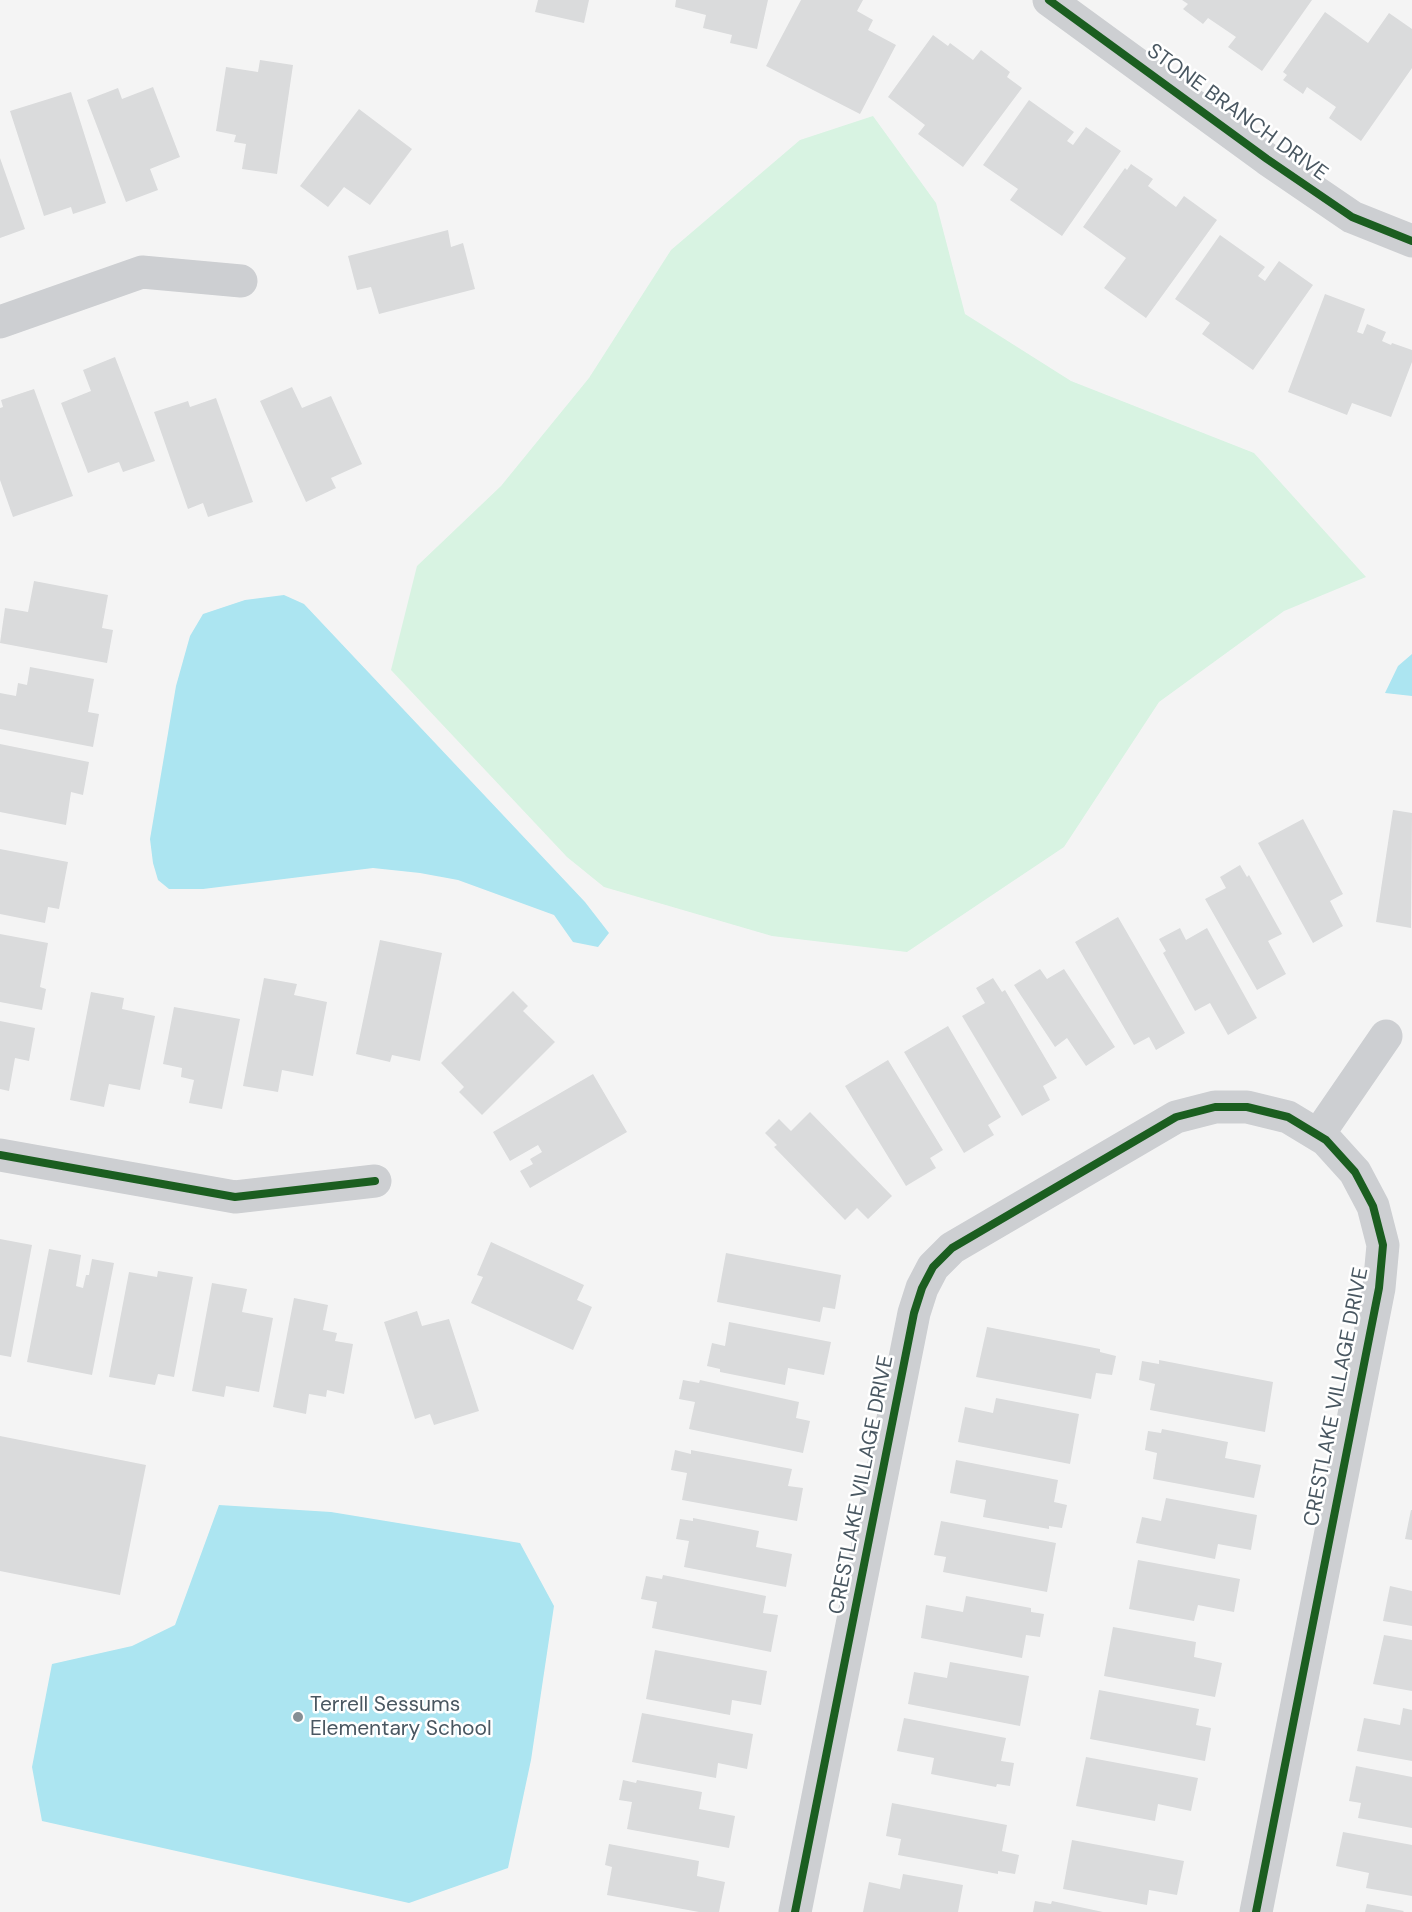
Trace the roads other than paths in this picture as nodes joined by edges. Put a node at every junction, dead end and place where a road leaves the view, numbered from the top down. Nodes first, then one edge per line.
1 (1049, 0) edge
2 (1412, 241) edge
3 (241, 281) dead end
4 (0, 322) edge
5 (1386, 1036) dead end
6 (1318, 1135) junction
7 (0, 1155) edge
8 (375, 1181) dead end
9 (795, 1912) edge
10 (1256, 1912) edge

1 - 2 street, STONE BRANCH DRIVE
3 - 4 street
5 - 6 street
6 - 9 street, CRESTLAKE VILLAGE DRIVE
6 - 10 street, CRESTLAKE VILLAGE DRIVE
7 - 8 street

